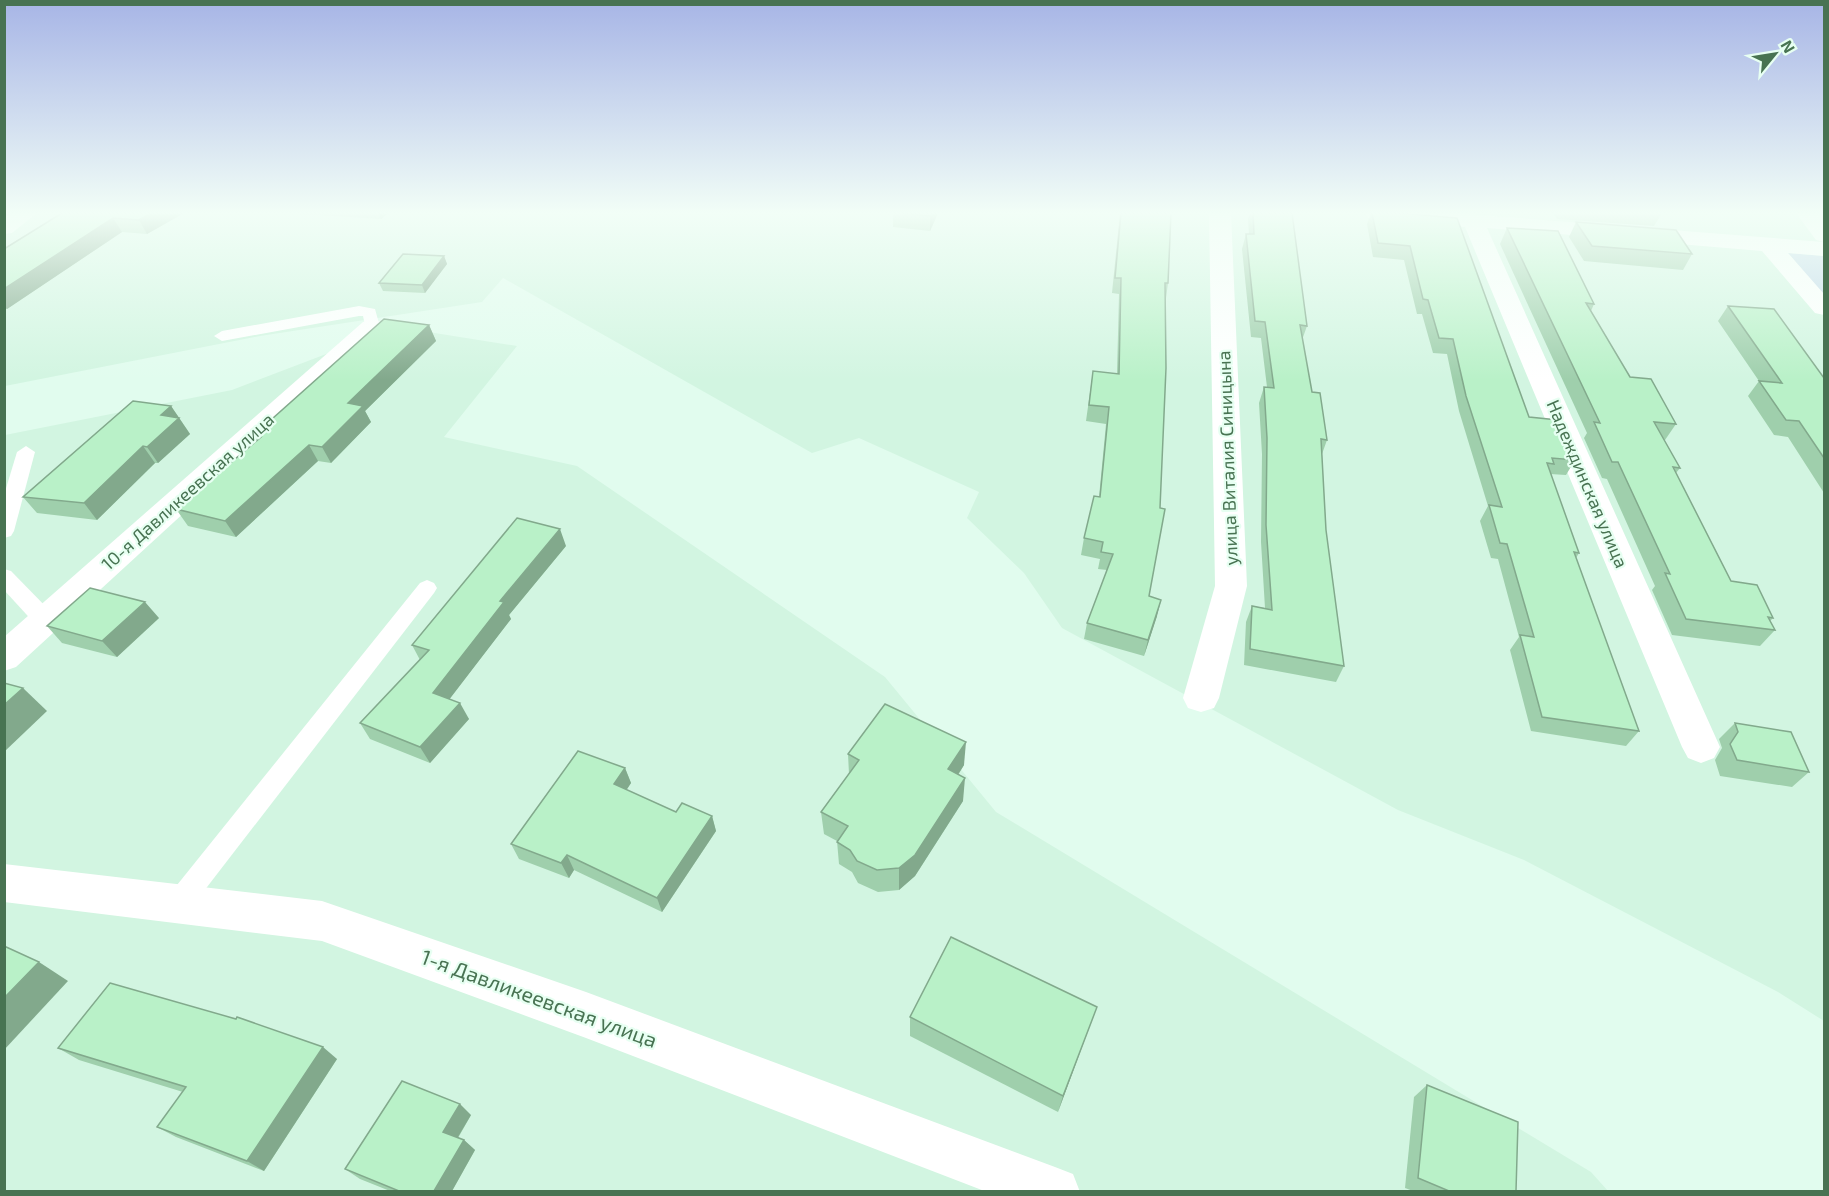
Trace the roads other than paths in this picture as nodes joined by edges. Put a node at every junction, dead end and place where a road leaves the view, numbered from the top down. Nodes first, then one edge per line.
1 (1222, 269) edge
2 (1494, 269) edge
3 (1790, 269) edge
4 (1824, 308) edge
5 (372, 327) joint
6 (222, 336) dead end
7 (26, 452) dead end
8 (4, 531) edge
9 (4, 576) edge
10 (427, 588) dead end
11 (45, 620) junction
12 (4, 658) edge
13 (1201, 699) dead end
14 (1701, 747) dead end
15 (4, 883) edge
16 (178, 904) junction
17 (1055, 1191) edge

1 - 13 street, улица Виталия Синицына
2 - 14 street, Надеждинская улица
3 - 4 street
5 - 6 lane
5 - 11 street, 10-я Давликеевская улица
7 - 8 lane
9 - 11 lane
10 - 16 lane
11 - 12 street, 10-я Давликеевская улица
15 - 16 street, 1-я Давликеевская улица
16 - 17 street, 1-я Давликеевская улица

